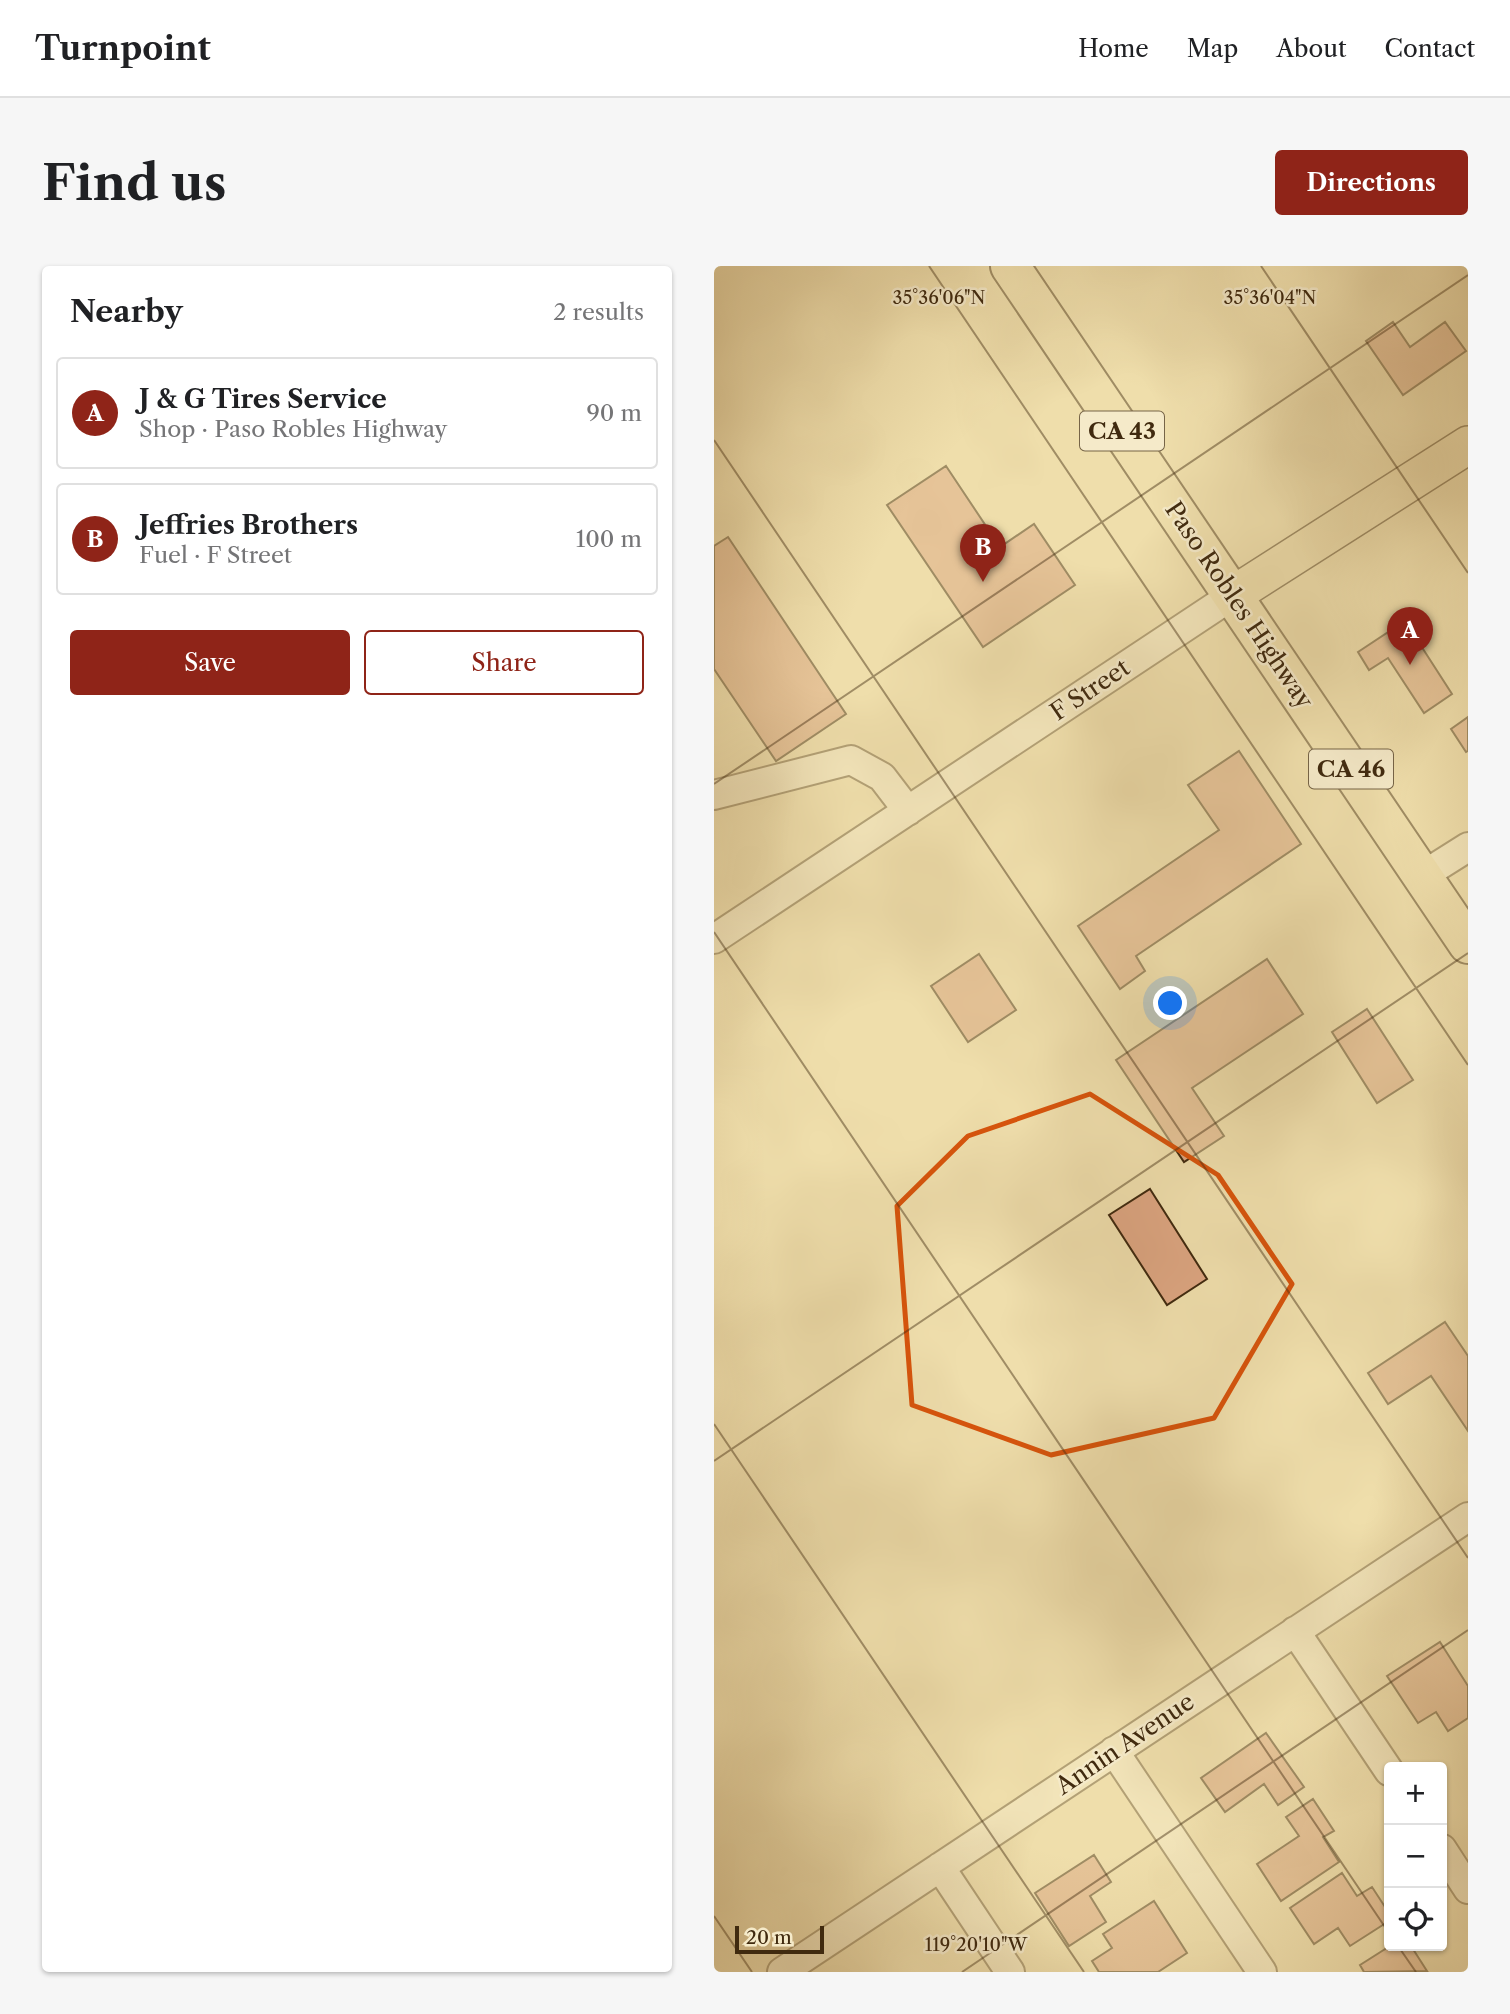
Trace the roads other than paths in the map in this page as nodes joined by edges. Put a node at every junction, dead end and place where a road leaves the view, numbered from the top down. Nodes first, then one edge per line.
1 (1010, 266) edge
2 (1468, 444) edge
3 (1233, 595) junction
4 (714, 795) edge
5 (908, 811) junction
6 (1468, 847) edge
7 (1422, 876) junction
8 (714, 939) edge
9 (1468, 944) edge
10 (1468, 1517) edge
11 (1296, 1631) junction
12 (1114, 1751) junction
13 (1384, 1763) edge
14 (1447, 1857) edge
15 (940, 1867) junction
16 (1468, 1889) edge
17 (782, 1972) edge
18 (1010, 1972) edge
19 (1262, 1972) edge

1 - 3 highway, Paso Robles Highway / CA 43
2 - 3 main road, F Street
3 - 5 street, F Street
3 - 7 highway, Paso Robles Highway / CA 46
4 - 5 street
5 - 8 street, F Street
6 - 7 street
7 - 9 highway, Paso Robles Highway / CA 46
10 - 11 street, Annin Avenue
11 - 12 street, Annin Avenue
11 - 13 street
12 - 15 street, Annin Avenue
12 - 19 street
14 - 16 street
15 - 17 street, Annin Avenue
15 - 18 street

